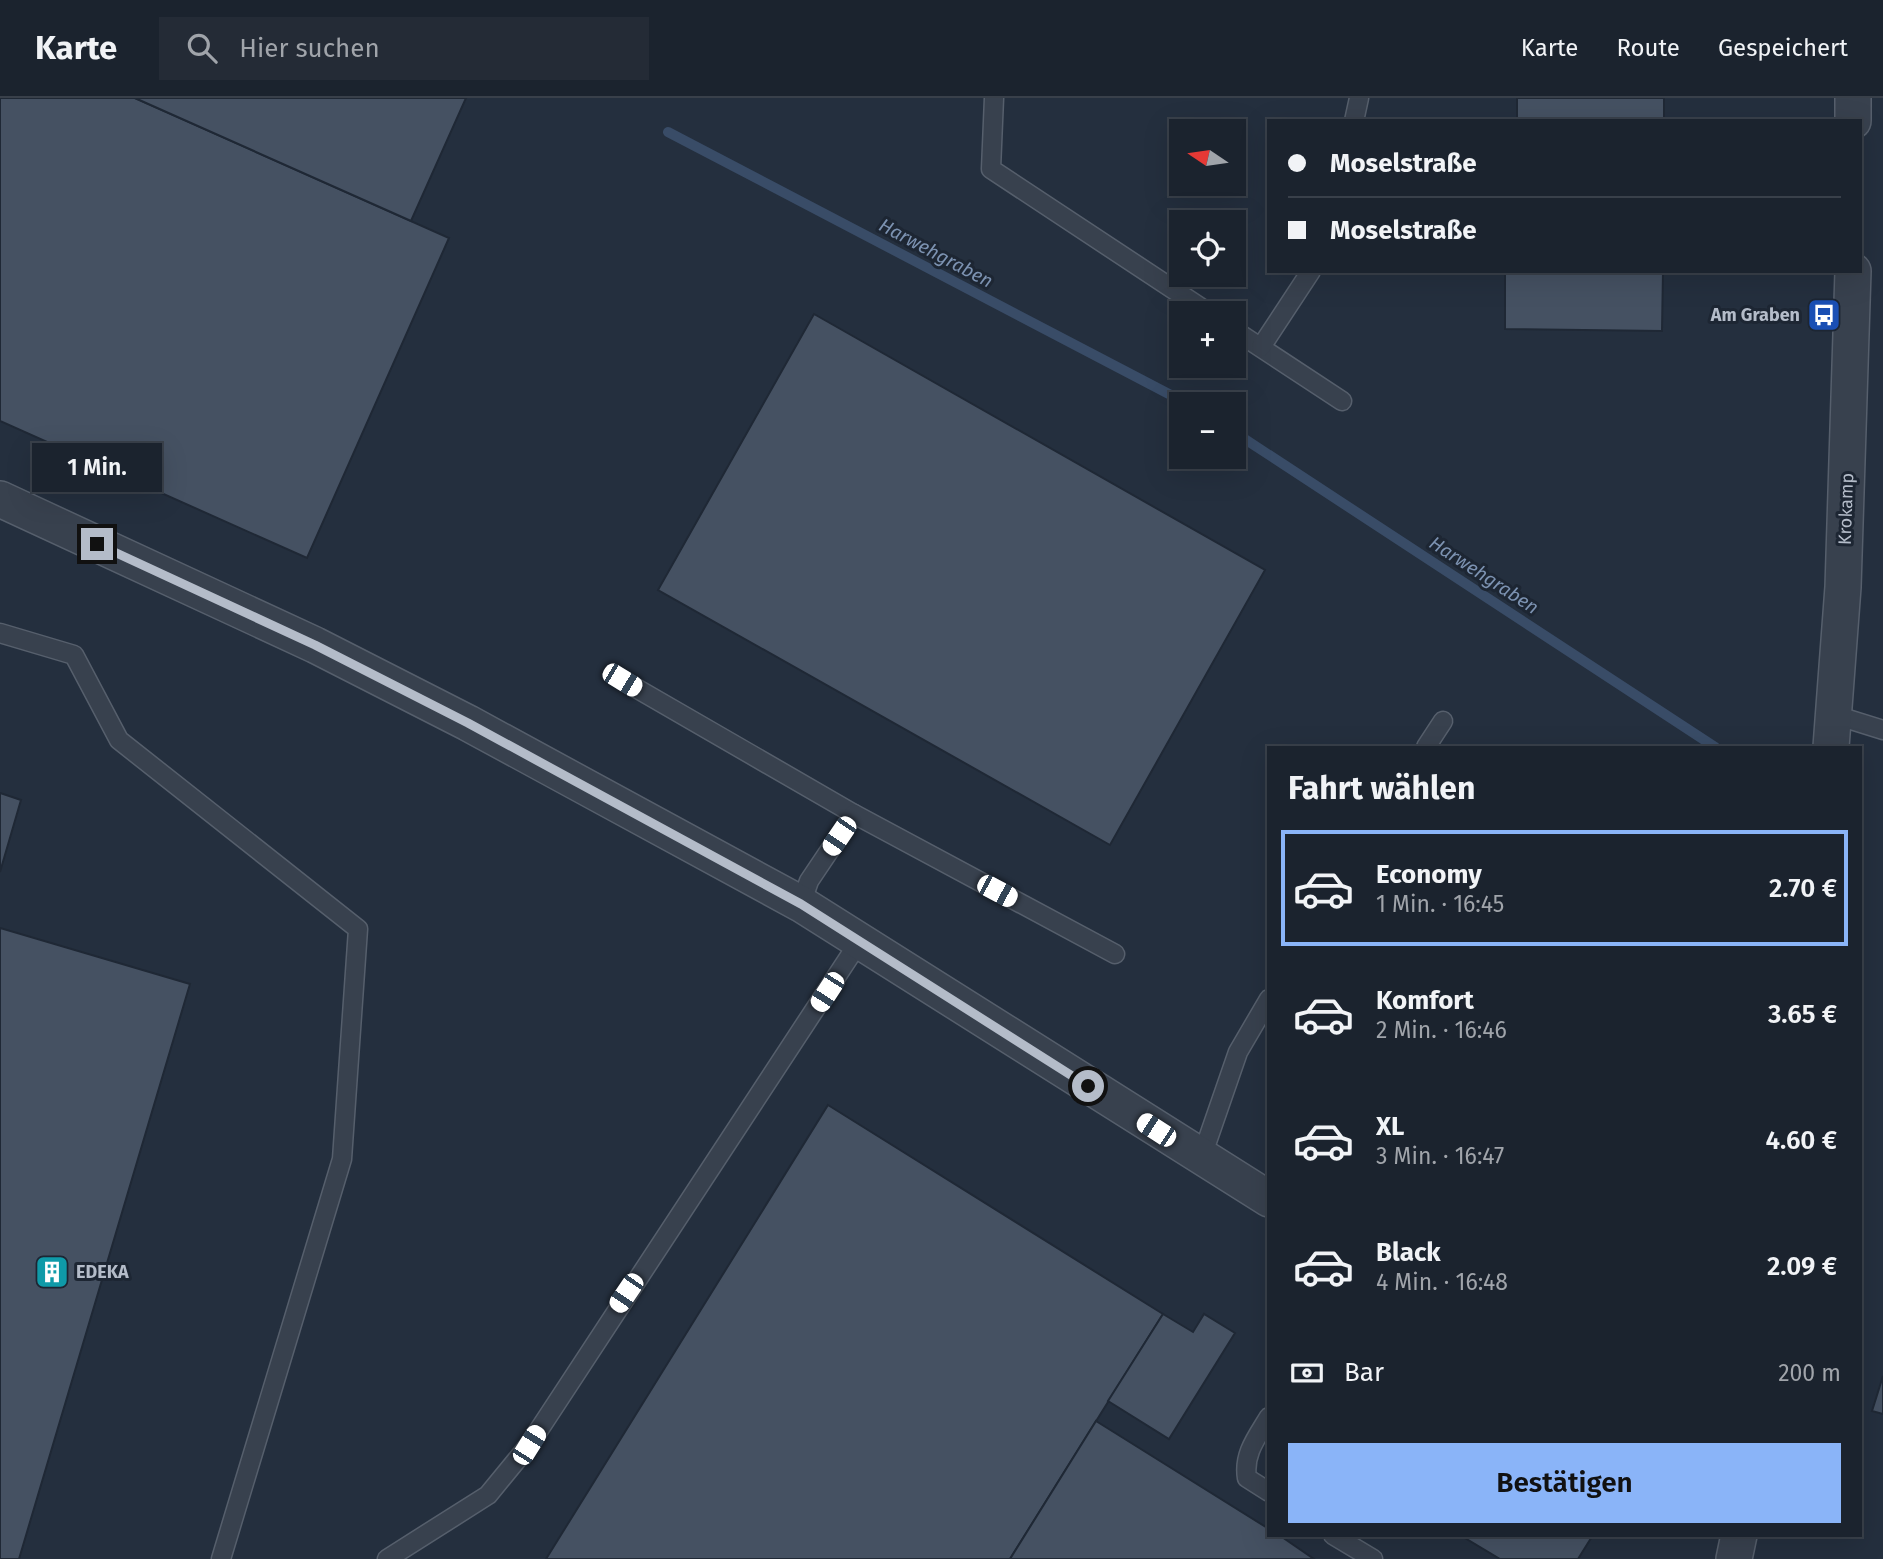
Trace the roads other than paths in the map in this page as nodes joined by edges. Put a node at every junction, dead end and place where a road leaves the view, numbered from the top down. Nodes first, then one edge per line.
1 (994, 98) edge
2 (1359, 98) edge
3 (1853, 98) edge
4 (1354, 119) edge
5 (1853, 119) edge
6 (1310, 273) edge
7 (1853, 273) edge
8 (1191, 301) edge
9 (1246, 338) edge
10 (1261, 347) junction
11 (1342, 401) dead end
12 (0, 499) edge
13 (0, 633) edge
14 (622, 680) dead end
15 (1443, 721) dead end
16 (1883, 730) edge
17 (1833, 731) edge
18 (1427, 746) edge
19 (855, 814) junction
20 (801, 904) junction
21 (861, 939) junction
22 (1115, 954) dead end
23 (1267, 1002) edge
24 (1201, 1159) junction
25 (1267, 1198) edge
26 (1267, 1420) edge
27 (1267, 1491) edge
28 (1336, 1537) edge
29 (1739, 1537) edge
30 (221, 1559) edge
31 (387, 1559) edge
32 (1373, 1559) edge
33 (1734, 1559) edge

1 - 8 lane
2 - 4 lane
3 - 5 street
6 - 10 lane
7 - 17 street, Krokamp
9 - 10 lane
10 - 11 lane
12 - 20 street
13 - 30 lane
14 - 19 lane
15 - 18 lane
16 - 17 lane
19 - 20 lane
19 - 22 lane
20 - 21 street
21 - 24 street
21 - 31 lane
23 - 24 lane
24 - 25 street
26 - 27 lane
28 - 32 lane
29 - 33 street

